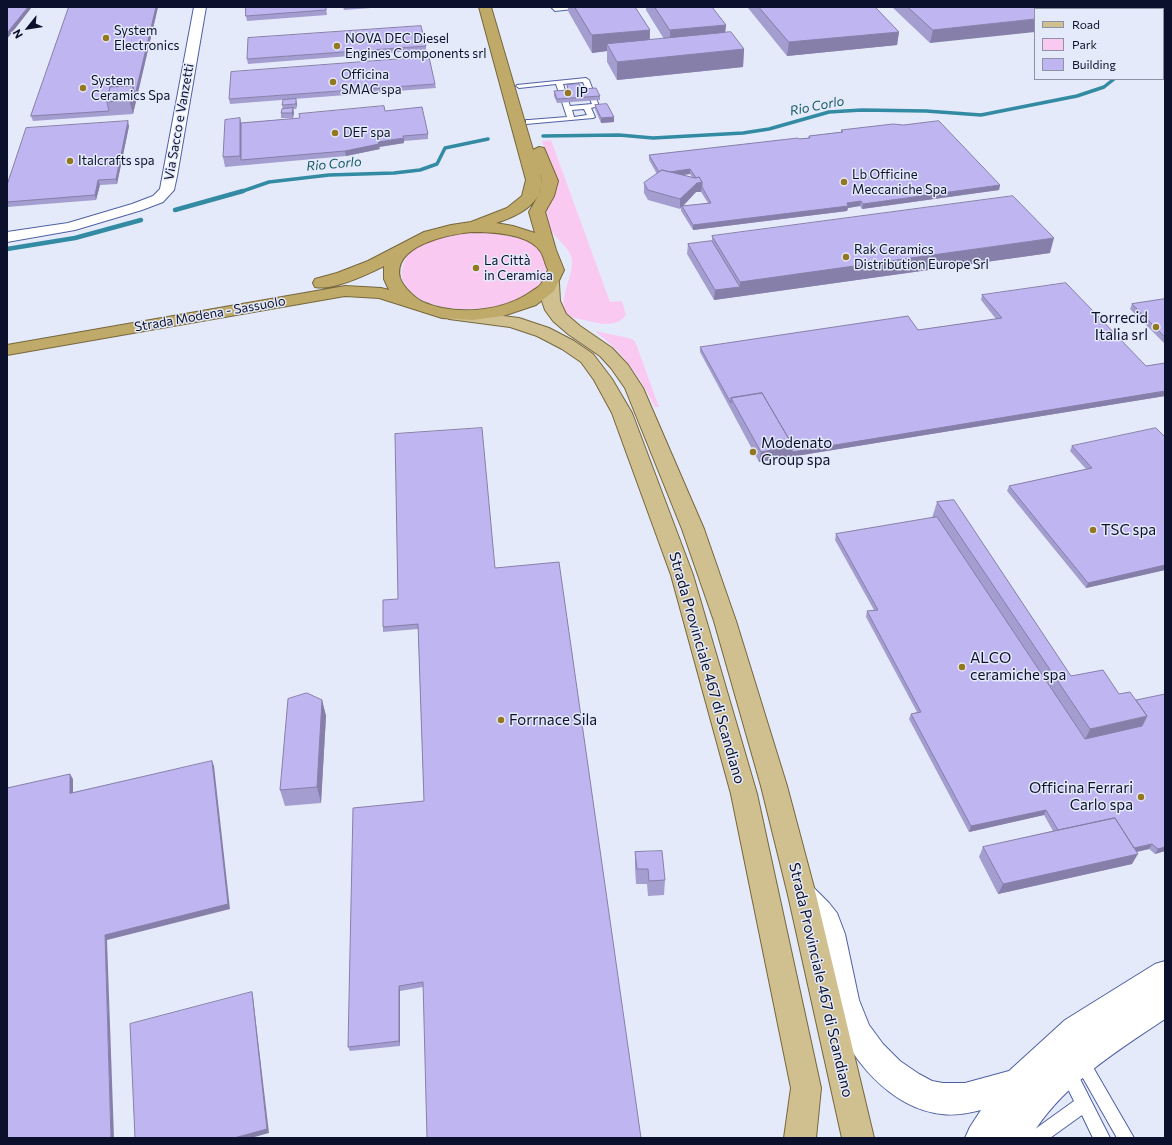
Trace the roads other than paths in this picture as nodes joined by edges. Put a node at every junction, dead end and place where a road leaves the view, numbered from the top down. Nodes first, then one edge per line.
1 (200, 7) edge
2 (485, 7) edge
3 (494, 7) edge
4 (554, 7) edge
5 (573, 7) edge
6 (559, 82) junction
7 (519, 86) junction
8 (587, 107) junction
9 (568, 108) junction
10 (571, 119) junction
11 (529, 122) junction
12 (453, 229) junction
13 (7, 237) edge
14 (404, 249) junction
15 (548, 250) junction
16 (551, 283) junction
17 (413, 303) junction
18 (450, 314) junction
19 (7, 338) edge
20 (7, 350) edge
21 (802, 895) junction
22 (1165, 974) edge
23 (1165, 1002) edge
24 (1069, 1076) junction
25 (1018, 1084) junction
26 (1084, 1104) junction
27 (1098, 1136) edge
28 (1022, 1137) edge
29 (800, 1138) edge
30 (858, 1138) edge
31 (981, 1138) edge
32 (1126, 1138) edge

1 - 13 street, Via Sacco e Vanzetti
2 - 12 highway
3 - 7 highway
4 - 5 lane
6 - 7 lane
6 - 8 lane
6 - 9 lane
7 - 11 highway
8 - 9 lane
8 - 10 lane
9 - 10 lane
10 - 11 lane
11 - 15 highway
12 - 14 highway, Strada Provinciale 467 di Scandiano
12 - 15 highway, Strada Provinciale 467 di Scandiano
14 - 17 highway, Strada Provinciale 467 di Scandiano
14 - 19 highway, Strada Modena - Sassuolo
15 - 16 highway, Strada Provinciale 467 di Scandiano
16 - 18 highway, Strada Provinciale 467 di Scandiano
16 - 21 main road, Strada Provinciale 467 di Scandiano
17 - 18 highway, Strada Provinciale 467 di Scandiano
17 - 20 highway, Strada Modena - Sassuolo
18 - 29 main road, Strada Provinciale 467 di Scandiano
21 - 25 street
21 - 30 main road, Strada Provinciale 467 di Scandiano
22 - 25 street
23 - 24 street
24 - 26 lane
24 - 28 street
24 - 32 lane
25 - 31 street
26 - 27 lane
26 - 28 lane

